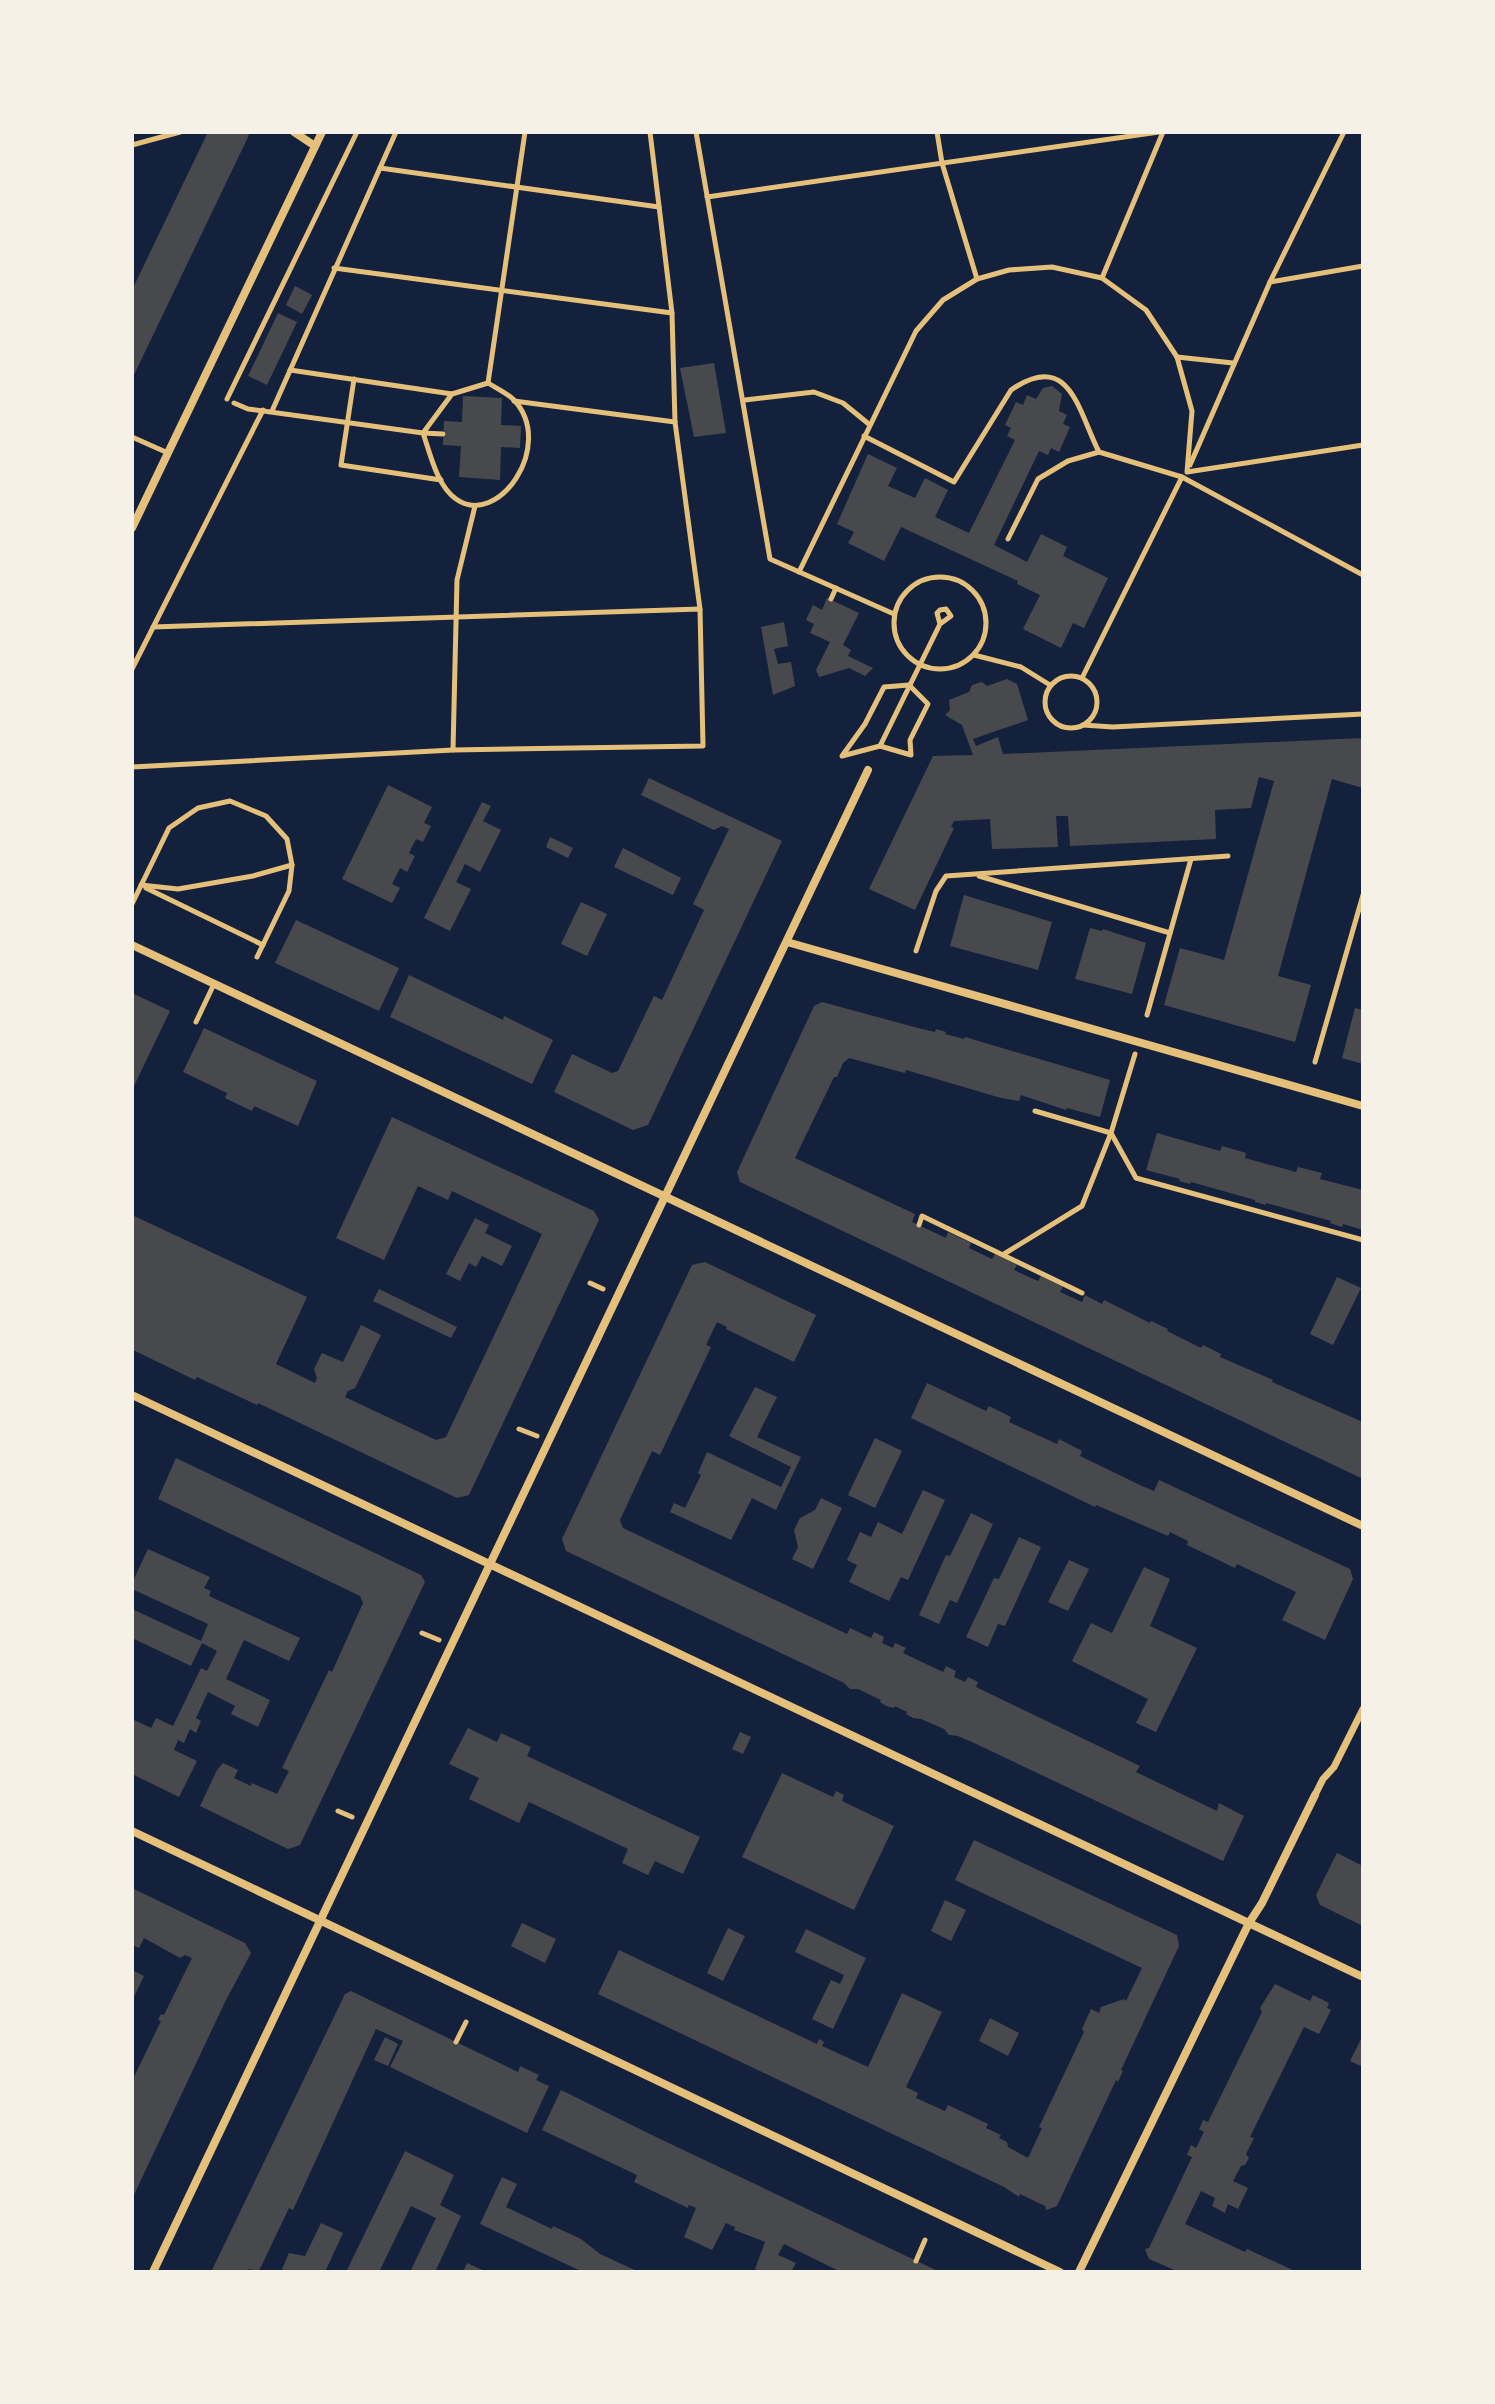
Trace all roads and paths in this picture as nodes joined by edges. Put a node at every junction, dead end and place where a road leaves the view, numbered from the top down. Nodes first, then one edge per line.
1 (180, 132) edge
2 (294, 132) edge
3 (322, 132) edge
4 (357, 132) edge
5 (396, 132) edge
6 (525, 132) edge
7 (650, 132) edge
8 (696, 132) edge
9 (937, 132) edge
10 (1161, 132) edge
11 (1344, 132) edge
12 (132, 145) edge
13 (315, 146) junction
14 (942, 163) junction
15 (380, 168) junction
16 (517, 187) junction
17 (707, 197) junction
18 (659, 207) junction
19 (1363, 266) edge
20 (334, 268) junction
21 (1102, 278) junction
22 (977, 279) junction
23 (1270, 282) junction
24 (501, 292) junction
25 (672, 313) junction
26 (1177, 357) junction
27 (1233, 363) junction
28 (290, 370) junction
29 (354, 379) junction
30 (488, 383) junction
31 (452, 394) junction
32 (227, 399) dead end
33 (745, 400) junction
34 (514, 401) junction
35 (234, 403) dead end
36 (263, 410) junction
37 (272, 411) junction
38 (348, 422) junction
39 (675, 422) junction
40 (870, 425) junction
41 (423, 433) junction
42 (443, 434) dead end
43 (864, 436) junction
44 (132, 437) edge
45 (1363, 445) edge
46 (1099, 452) junction
47 (168, 453) junction
48 (1187, 472) junction
49 (1182, 477) junction
50 (441, 480) junction
51 (475, 506) junction
52 (132, 528) edge
53 (1008, 539) dead end
54 (799, 572) junction
55 (1363, 575) edge
56 (836, 588) junction
57 (831, 599) dead end
58 (700, 609) junction
59 (894, 614) junction
60 (455, 616) junction
61 (940, 624) dead end
62 (153, 627) junction
63 (974, 655) junction
64 (919, 665) junction
65 (132, 669) edge
66 (1082, 678) junction
67 (909, 685) junction
68 (1050, 685) junction
69 (1363, 714) edge
70 (1083, 725) junction
71 (880, 746) junction
72 (453, 750) junction
73 (132, 767) edge
74 (868, 770) dead end
75 (1228, 856) dead end
76 (1191, 859) junction
77 (292, 865) junction
78 (973, 874) junction
79 (141, 885) junction
80 (1363, 895) edge
81 (132, 904) edge
82 (1170, 933) junction
83 (787, 942) junction
84 (132, 945) edge
85 (263, 945) junction
86 (916, 951) dead end
87 (257, 957) dead end
88 (214, 984) junction
89 (1147, 1015) dead end
90 (196, 1022) dead end
91 (1140, 1042) junction
92 (1315, 1062) dead end
93 (1363, 1106) edge
94 (1035, 1111) dead end
95 (1111, 1133) junction
96 (667, 1197) junction
97 (919, 1225) dead end
98 (1363, 1240) edge
99 (1004, 1254) junction
100 (1082, 1293) dead end
101 (132, 1395) edge
102 (1363, 1526) edge
103 (492, 1565) junction
104 (1363, 1709) edge
105 (1315, 1795) joint
106 (132, 1831) edge
107 (320, 1921) junction
108 (1249, 1923) junction
109 (1363, 1977) edge
110 (466, 2022) dead end
111 (456, 2042) dead end
112 (925, 2240) dead end
113 (916, 2261) dead end
114 (153, 2272) edge
115 (1060, 2272) edge
116 (1079, 2272) edge

1 - 12 path
2 - 13 street
3 - 13 street
4 - 32 path
5 - 15 path
6 - 16 path
7 - 18 path
8 - 17 path
9 - 14 path
10 - 14 path
10 - 21 path
11 - 23 path
13 - 47 street
14 - 17 path
14 - 22 path
15 - 16 path
15 - 20 path
16 - 18 path
16 - 24 path
17 - 33 path
18 - 25 path
19 - 23 path
20 - 24 path
20 - 28 path
21 - 22 path
21 - 26 path
22 - 40 path
23 - 27 path
24 - 25 path
24 - 30 path
25 - 39 path
26 - 27 path
26 - 48 path
27 - 48 path
28 - 29 path
28 - 37 path
29 - 31 path
29 - 38 path
30 - 31 path
30 - 34 path
31 - 41 path
33 - 40 path
33 - 54 path
34 - 39 path
34 - 51 path
35 - 36 path
36 - 37 path
36 - 62 path
37 - 38 path
38 - 41 path
38 - 50 path
39 - 58 path
40 - 43 path
41 - 42 path
41 - 50 path
43 - 46 path
43 - 54 path
44 - 47 lane
45 - 48 path
46 - 49 path
46 - 53 path
47 - 52 street
48 - 49 path
49 - 55 path
49 - 66 path
50 - 51 path
51 - 60 path
54 - 56 path
56 - 57 path
56 - 59 path
58 - 60 path
58 - 72 path
59 - 63 path
59 - 64 path
60 - 62 path
60 - 72 path
61 - 64 path
62 - 65 path
63 - 64 path
63 - 68 path
64 - 67 path
66 - 68 path
66 - 70 path
67 - 71 path
67 - 71 path
67 - 71 path
68 - 70 path
69 - 70 path
72 - 73 path
74 - 83 street
75 - 76 path
76 - 78 path
76 - 82 path
77 - 79 path
77 - 79 path
77 - 85 path
78 - 82 path
78 - 86 path
79 - 81 path
79 - 85 path
80 - 92 path
82 - 89 path
83 - 91 street
83 - 96 street
84 - 88 street
85 - 87 path
88 - 90 lane
88 - 96 street
91 - 93 street
91 - 95 path
94 - 95 path
95 - 98 path
95 - 99 path
96 - 102 street
96 - 103 street
97 - 99 path
99 - 100 path
101 - 103 street
103 - 107 street
103 - 108 street
104 - 105 street
105 - 108 street
106 - 107 street
107 - 114 street
107 - 115 street
108 - 109 street
108 - 116 street
110 - 111 path
112 - 113 path

